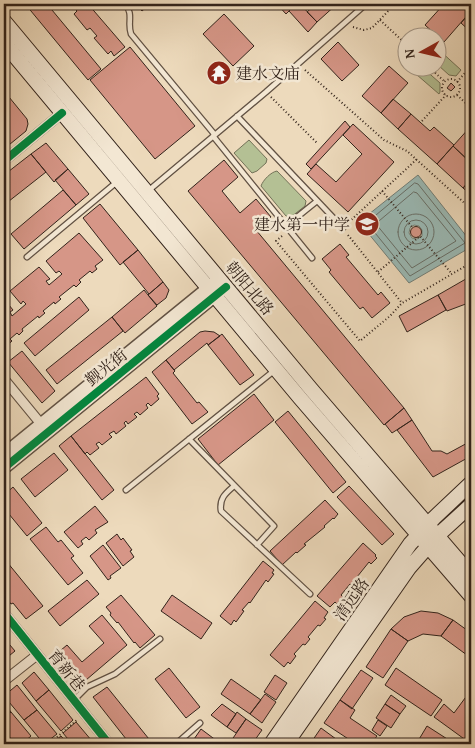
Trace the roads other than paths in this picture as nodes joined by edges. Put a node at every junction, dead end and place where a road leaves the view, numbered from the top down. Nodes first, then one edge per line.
1 (125, 4) edge
2 (366, 4) edge
3 (4, 21) edge
4 (4, 43) edge
5 (62, 113) junction
6 (237, 116) junction
7 (214, 135) junction
8 (4, 161) edge
9 (126, 168) junction
10 (117, 178) junction
11 (147, 192) junction
12 (317, 201) junction
13 (136, 202) junction
14 (288, 228) junction
15 (342, 228) road end
16 (27, 257) dead end
17 (312, 258) dead end
18 (217, 287) junction
19 (276, 369) junction
20 (4, 378) edge
21 (41, 424) junction
22 (189, 439) junction
23 (4, 454) edge
24 (4, 468) edge
25 (471, 483) edge
26 (234, 486) junction
27 (126, 490) dead end
28 (471, 505) edge
29 (428, 525) junction
30 (418, 536) junction
31 (437, 536) junction
32 (257, 545) junction
33 (427, 546) junction
34 (471, 575) edge
35 (310, 594) dead end
36 (471, 596) edge
37 (4, 613) edge
38 (160, 639) dead end
39 (37, 655) junction
40 (4, 682) edge
41 (74, 700) junction
42 (200, 723) dead end
43 (109, 744) edge
44 (176, 744) edge
45 (271, 744) edge
46 (286, 744) edge

1 - 7 lane
2 - 6 lane
3 - 9 main road, 朝阳北路
4 - 5 main road, 朝阳北路
5 - 8 street
5 - 10 main road, 朝阳北路
6 - 7 lane
6 - 12 lane
7 - 11 lane
7 - 14 lane
9 - 10 main road
9 - 11 main road, 朝阳北路
10 - 13 main road, 朝阳北路
10 - 16 lane
11 - 13 main road
11 - 18 main road, 朝阳北路
12 - 14 lane
12 - 15 lane
13 - 18 main road, 朝阳北路
14 - 17 lane
18 - 19 main road, 朝阳北路
18 - 21 street, 觐光街
18 - 24 street, 觐光街
18 - 29 main road, 朝阳北路
19 - 22 lane
19 - 30 main road, 朝阳北路
20 - 21 street
21 - 23 street, 觐光街
22 - 26 lane
22 - 27 lane
25 - 29 main road, 清远路
26 - 32 lane
26 - 32 lane
28 - 31 main road, 清远路
29 - 30 main road, 清远路
29 - 31 main road, 朝阳北路
30 - 33 main road, 朝阳北路
30 - 45 main road, 清远路
31 - 33 main road, 清远路
31 - 34 main road, 朝阳北路
32 - 35 lane
33 - 36 main road, 朝阳北路
33 - 46 main road, 清远路
37 - 39 street, 育新巷
38 - 41 lane
39 - 40 street
39 - 41 street, 育新巷
41 - 43 street, 育新巷
42 - 44 lane

